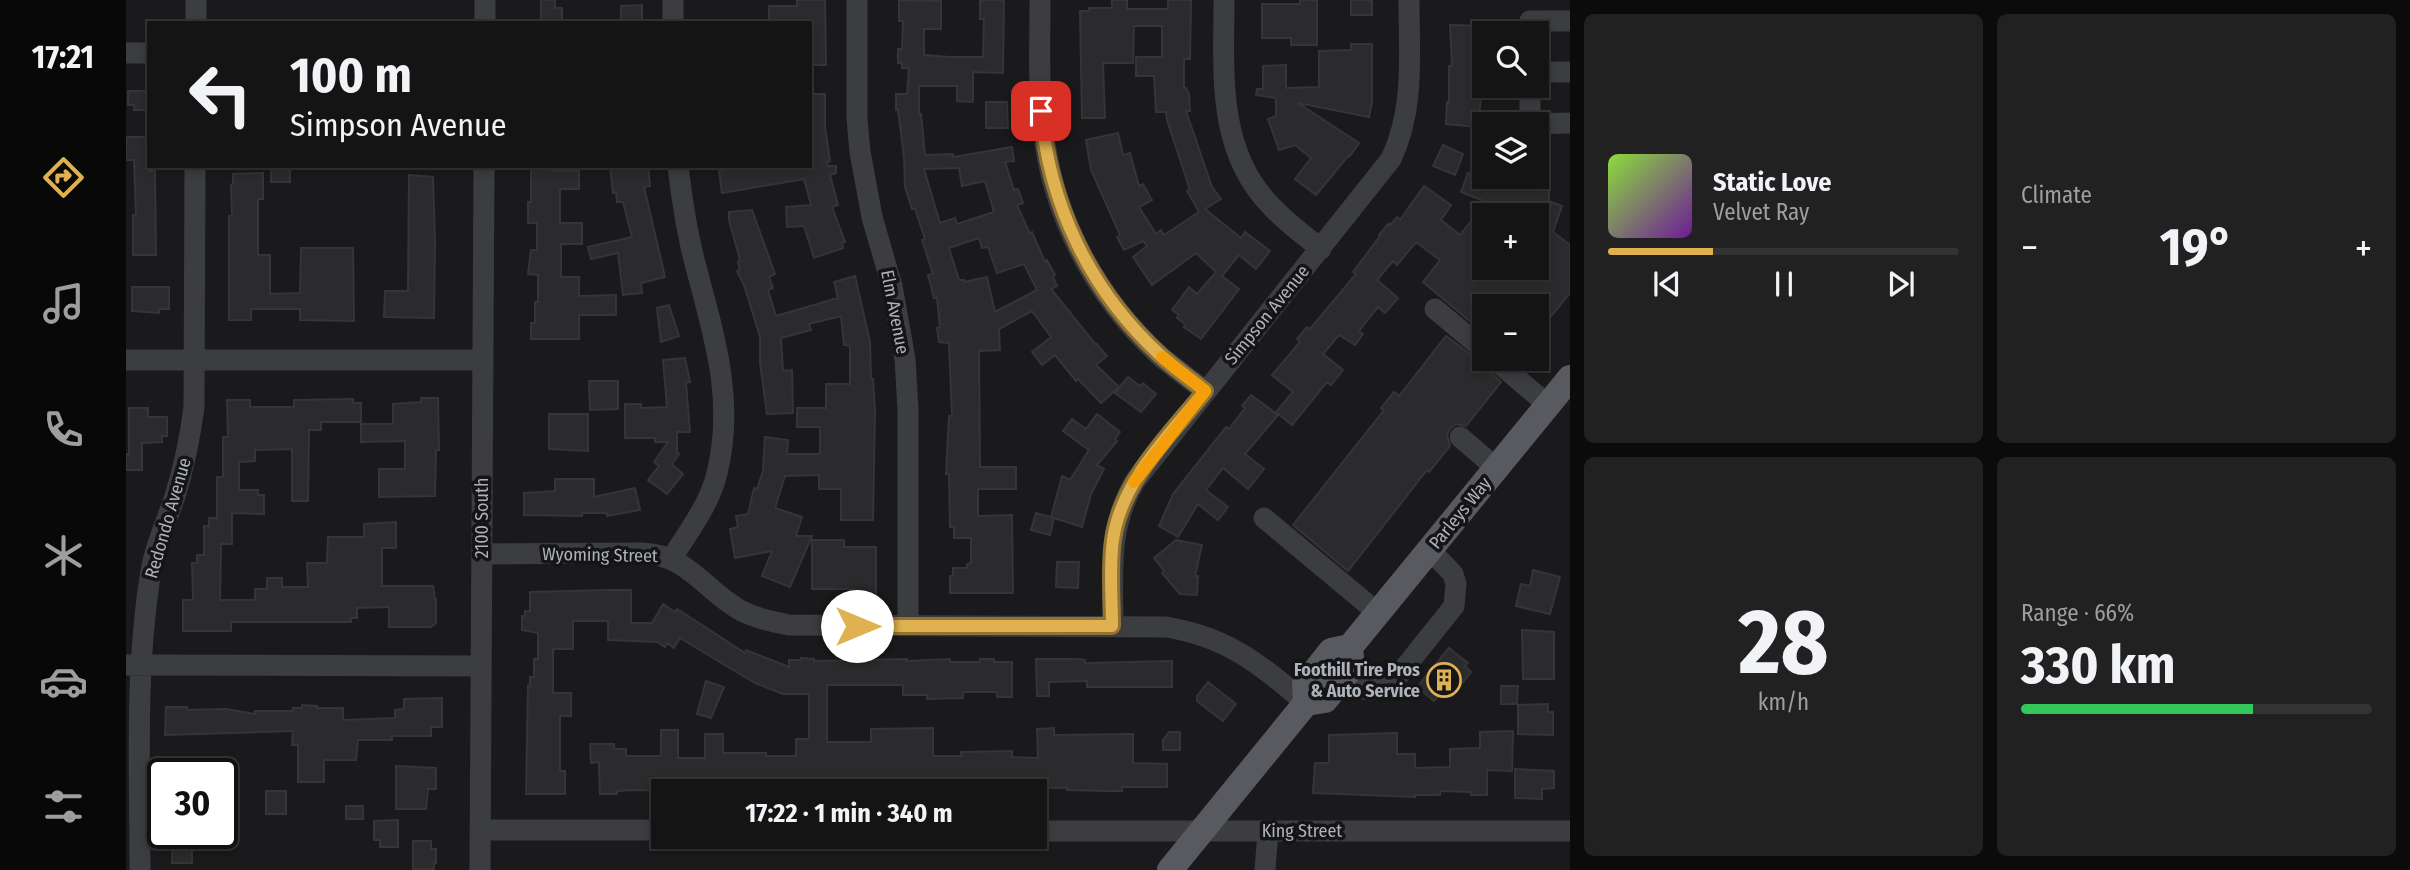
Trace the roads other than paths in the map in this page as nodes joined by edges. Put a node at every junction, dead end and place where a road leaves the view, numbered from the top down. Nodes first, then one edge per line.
1 (196, 0) edge
2 (485, 0) edge
3 (673, 0) edge
4 (857, 0) edge
5 (1040, 0) edge
6 (1224, 0) edge
7 (1409, 0) edge
8 (196, 21) edge
9 (485, 21) edge
10 (673, 21) edge
11 (1549, 21) edge
12 (1570, 21) edge
13 (126, 53) edge
14 (147, 53) edge
15 (1549, 72) edge
16 (1570, 72) edge
17 (1530, 98) edge
18 (1570, 123) edge
19 (195, 168) edge
20 (484, 168) edge
21 (678, 168) edge
22 (1321, 249) junction
23 (1434, 309) dead end
24 (1472, 341) edge
25 (126, 360) edge
26 (194, 360) junction
27 (483, 360) junction
28 (1508, 371) edge
29 (1570, 378) edge
30 (1205, 391) junction
31 (1548, 405) junction
32 (1460, 437) dead end
33 (1496, 468) junction
34 (1264, 518) dead end
35 (1430, 550) junction
36 (482, 554) junction
37 (672, 558) junction
38 (1378, 614) junction
39 (908, 626) junction
40 (1112, 626) junction
41 (1350, 647) junction
42 (134, 665) edge
43 (481, 666) junction
44 (1343, 677) junction
45 (1306, 702) junction
46 (481, 830) junction
47 (651, 830) edge
48 (1047, 831) edge
49 (1202, 831) junction
50 (1268, 831) junction
51 (1570, 831) edge
52 (140, 870) edge
53 (480, 870) edge
54 (1170, 870) edge
55 (1265, 870) edge

1 - 8 street
2 - 9 street
3 - 10 street
4 - 39 street, Elm Avenue
5 - 30 street
6 - 22 street
7 - 22 street, Simpson Avenue
11 - 12 street
13 - 14 street
15 - 16 street
17 - 18 street
19 - 26 street, Redondo Avenue
20 - 27 street, 2100 South
21 - 37 street
22 - 30 street, Simpson Avenue
23 - 24 street
25 - 26 street
26 - 27 street
26 - 42 street, Redondo Avenue
27 - 36 street, 2100 South
28 - 31 street
29 - 31 main road, Parleys Way
30 - 40 street, Simpson Avenue
31 - 33 main road, Parleys Way
32 - 33 street
33 - 35 main road, Parleys Way
34 - 38 street
35 - 38 main road, Parleys Way
35 - 44 street
36 - 37 street, Wyoming Street
36 - 43 street, 2100 South
37 - 39 street, Wyoming Street
38 - 41 main road, Parleys Way
39 - 40 street, Wyoming Street
40 - 45 street, Wyoming Street
41 - 44 main road, Parleys Way
41 - 45 main road, Parleys Way
42 - 43 street
42 - 52 street, Redondo Avenue
43 - 46 street, 2100 South
44 - 45 main road, Parleys Way
45 - 49 main road, Parleys Way
46 - 47 street
46 - 53 street, 2100 South
48 - 49 street, King Street
49 - 50 street, King Street
49 - 54 main road, Parleys Way
50 - 51 street, King Street
50 - 55 street

